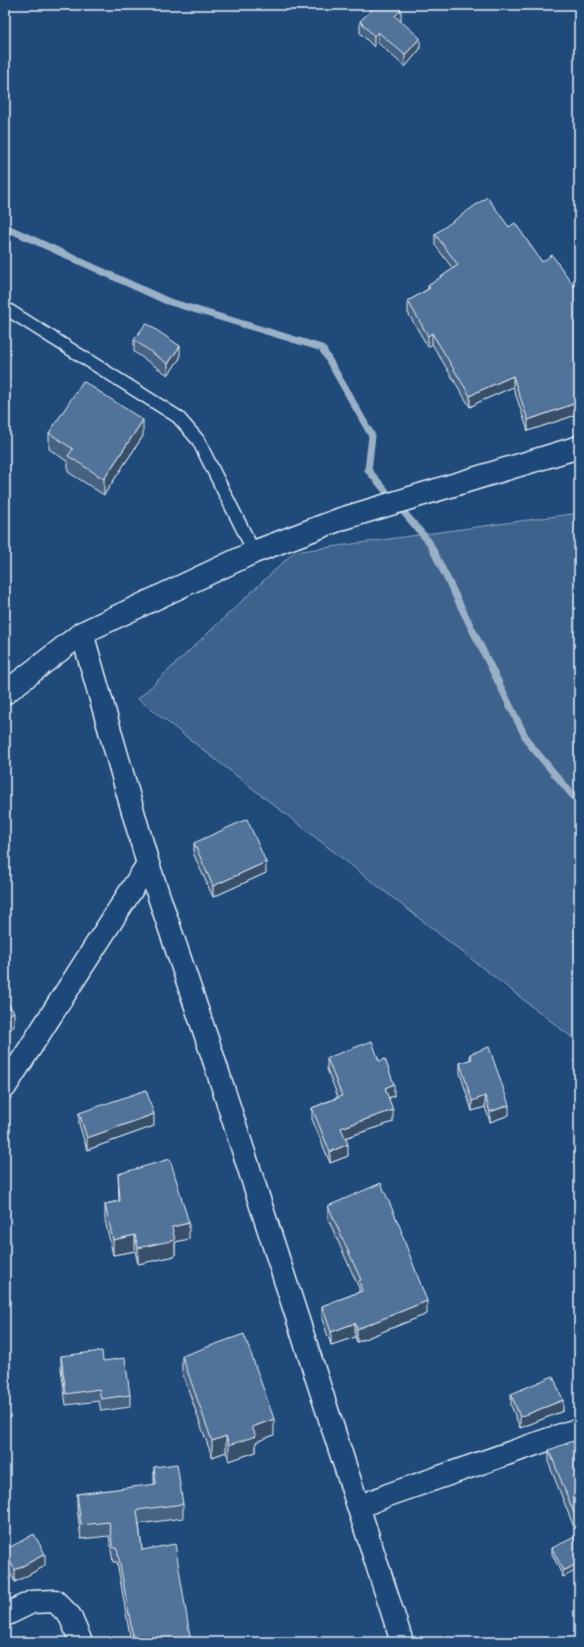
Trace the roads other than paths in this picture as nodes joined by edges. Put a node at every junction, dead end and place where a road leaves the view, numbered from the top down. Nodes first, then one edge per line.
1 (5, 308) edge
2 (579, 447) edge
3 (254, 552) junction
4 (82, 633) junction
5 (5, 693) edge
6 (148, 864) junction
7 (5, 1087) edge
8 (570, 1432) dead end
9 (358, 1507) junction
10 (5, 1615) edge
11 (81, 1642) edge
12 (402, 1642) edge

1 - 3 lane
2 - 3 street
3 - 4 street
4 - 5 street
4 - 6 street
6 - 7 street
6 - 9 street
8 - 9 street
9 - 12 street
10 - 11 street

